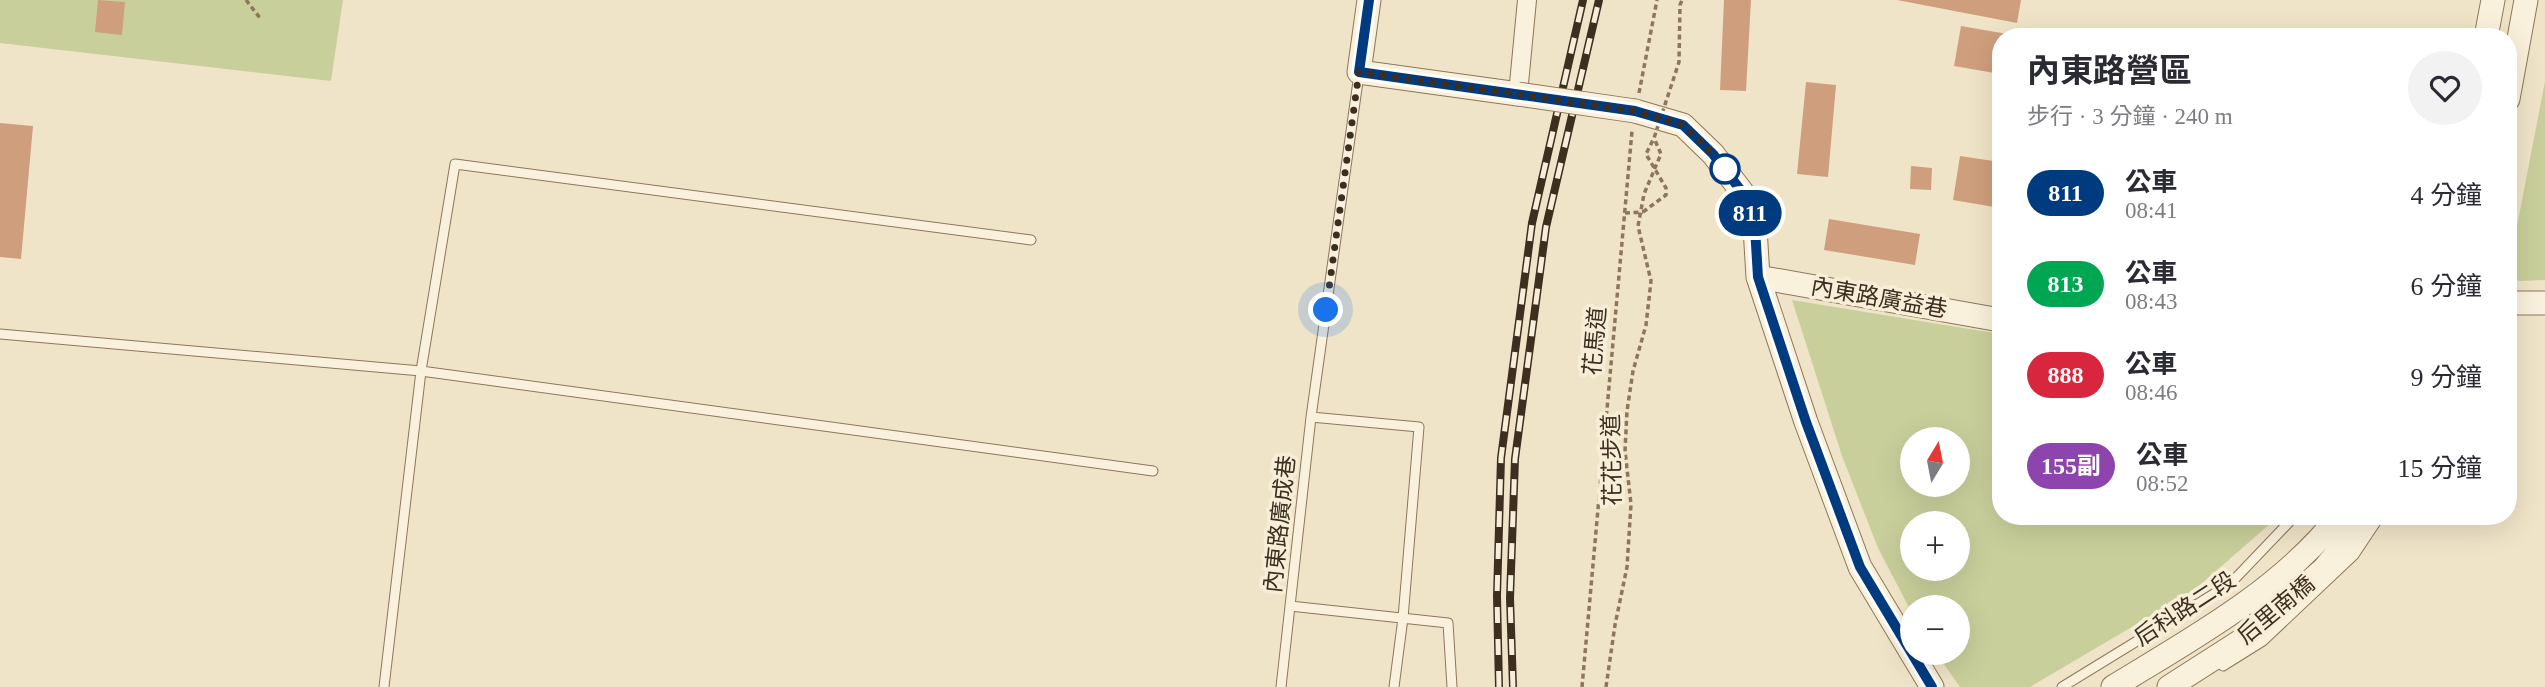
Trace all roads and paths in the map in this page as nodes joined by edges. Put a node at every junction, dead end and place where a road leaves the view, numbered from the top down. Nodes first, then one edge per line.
1 (246, 0) edge
2 (1369, 0) edge
3 (1527, 0) edge
4 (1657, 0) edge
5 (1682, 0) edge
6 (2493, 0) edge
7 (2526, 0) edge
8 (260, 18) dead end
9 (2488, 28) edge
10 (2517, 50) edge
11 (1359, 72) junction
12 (1518, 94) junction
13 (1635, 111) junction
14 (1654, 138) junction
15 (1624, 213) junction
16 (1642, 213) junction
17 (1031, 240) dead end
18 (1758, 277) junction
19 (2517, 303) edge
20 (2545, 303) edge
21 (1992, 319) edge
22 (0, 334) edge
23 (421, 371) junction
24 (1311, 416) junction
25 (1153, 471) dead end
26 (2286, 525) edge
27 (2332, 525) edge
28 (2360, 525) edge
29 (2374, 525) edge
30 (1290, 606) junction
31 (1403, 618) junction
32 (2210, 674) dead end
33 (2199, 680) dead end
34 (384, 687) edge
35 (1281, 687) edge
36 (1394, 687) edge
37 (1452, 687) edge
38 (1582, 687) edge
39 (1606, 687) edge
40 (1932, 687) edge
41 (2062, 687) edge
42 (2113, 687) edge
43 (2169, 687) edge
44 (2188, 687) edge

1 - 8 path
2 - 11 street
3 - 12 street
4 - 13 path, 花馬道
5 - 14 path, bridge
6 - 9 street
7 - 10 street
11 - 12 street
11 - 24 lane, 內東路廣成巷
12 - 13 street, bridge
13 - 15 path, 花馬道
13 - 18 street
14 - 16 path, 花花步道
14 - 16 path, bridge
15 - 16 path
15 - 38 path, 花馬道
16 - 39 path, 花花步道
17 - 23 lane
18 - 21 street, 內東路廣益巷
18 - 40 street
19 - 20 street
22 - 23 lane
23 - 25 lane
23 - 34 lane
24 - 30 lane, 內東路廣成巷
24 - 31 lane
26 - 41 lane, 后科路二段
27 - 42 street, 后里南橋
28 - 43 street, 后里南橋
29 - 32 lane
30 - 31 lane, 內東路廣成巷
30 - 35 lane
31 - 36 lane
31 - 37 lane, 內東路廣成巷
33 - 44 lane

